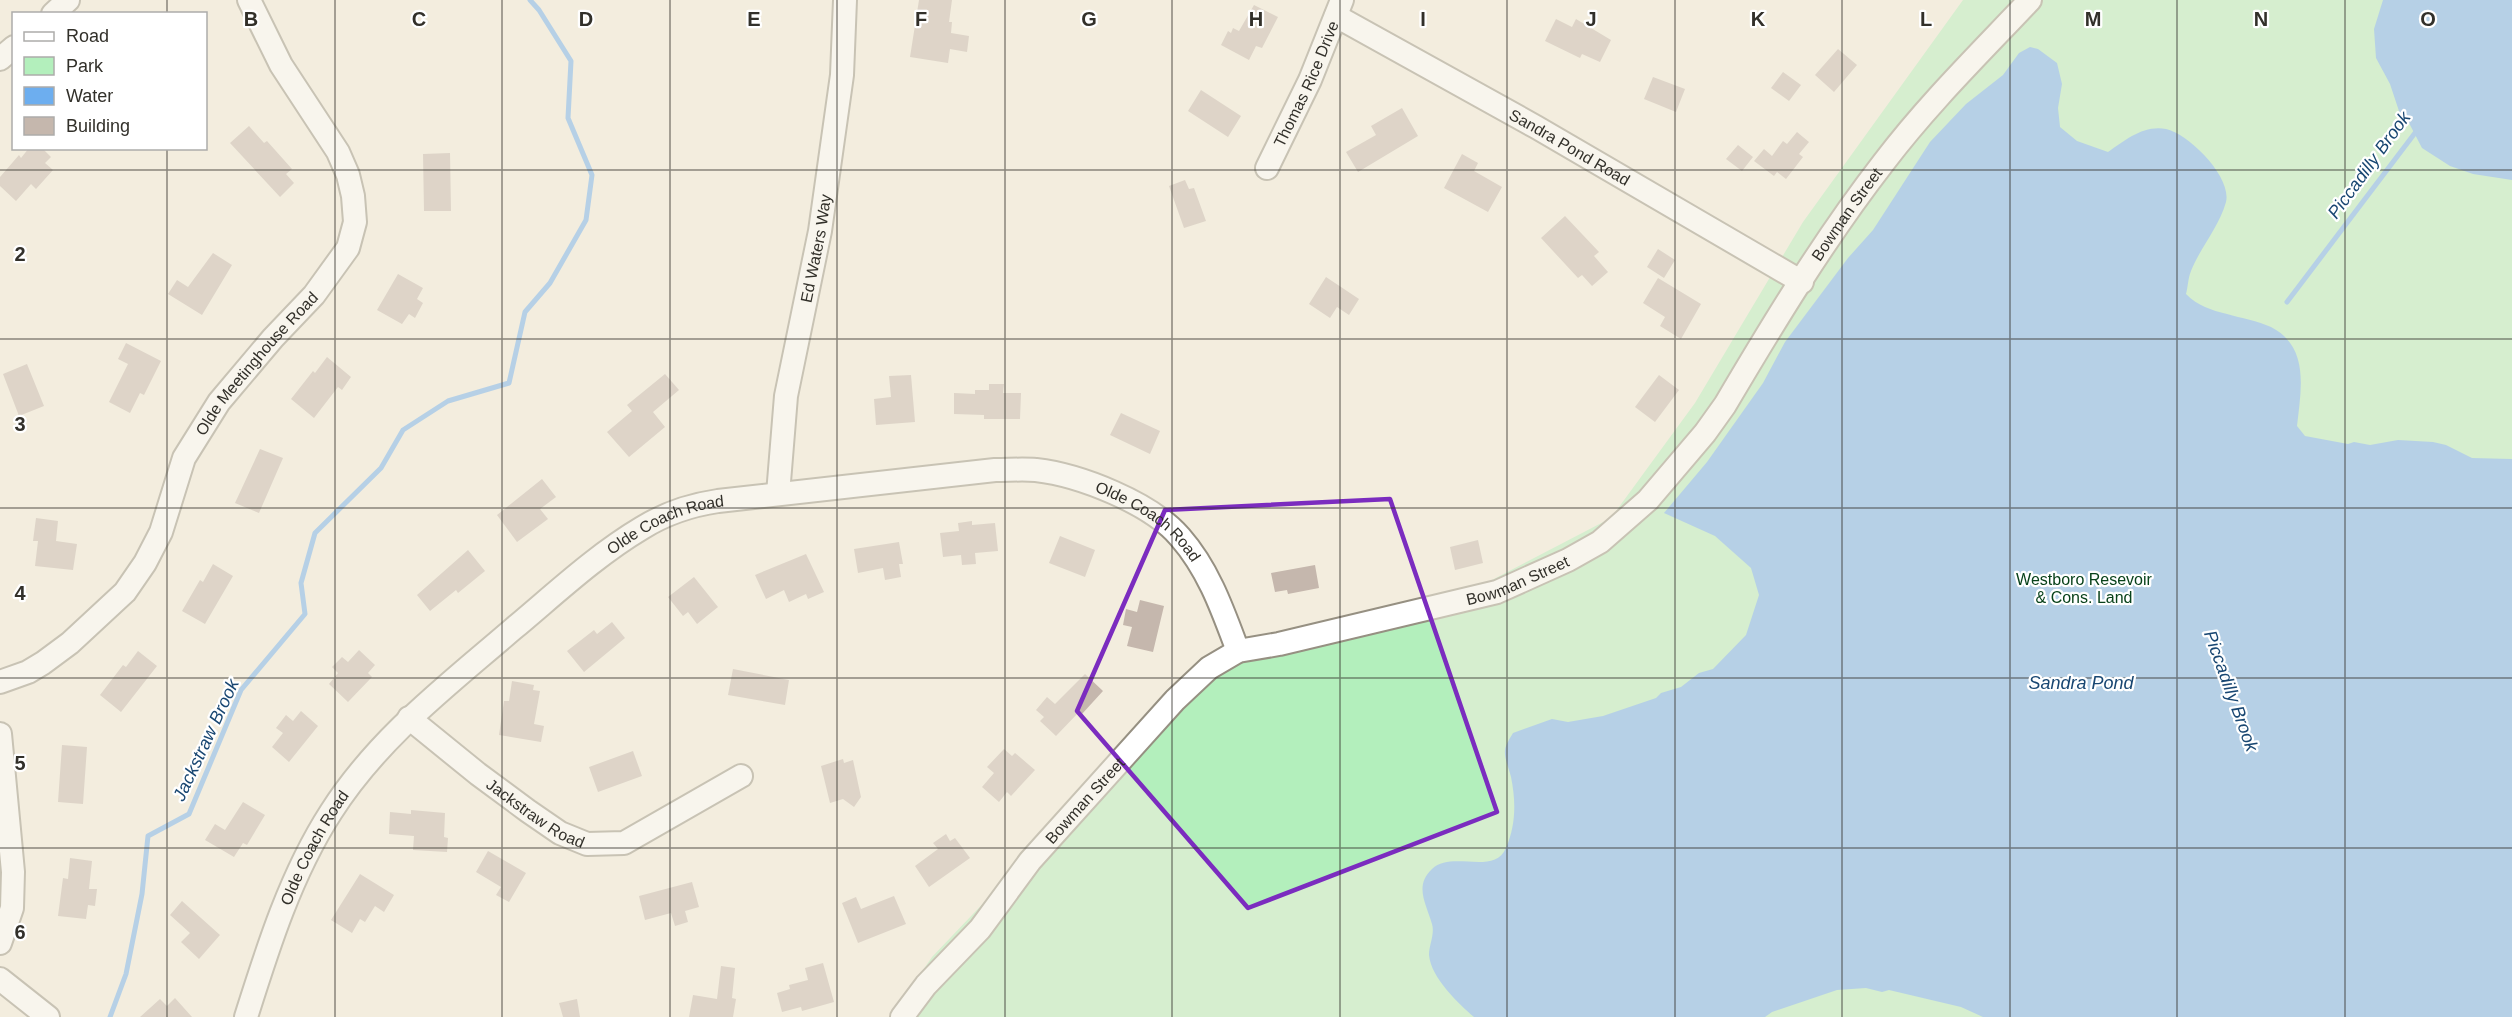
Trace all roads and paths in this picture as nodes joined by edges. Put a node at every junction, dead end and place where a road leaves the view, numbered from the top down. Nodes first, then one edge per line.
1 (68, 0) edge
2 (249, 0) edge
3 (845, 0) edge
4 (2030, 0) edge
5 (1339, 8) edge
6 (55, 12) edge
7 (12, 49) edge
8 (0, 59) edge
9 (1268, 168) dead end
10 (1802, 282) junction
11 (778, 494) junction
12 (1238, 651) junction
13 (0, 682) edge
14 (409, 718) junction
15 (0, 734) edge
16 (741, 776) dead end
17 (0, 943) edge
18 (0, 979) edge
19 (48, 1017) edge
20 (246, 1017) edge
21 (902, 1017) edge

1 - 6 street
2 - 13 street, Olde Meetinghouse Road
3 - 11 street, Ed Waters Way
4 - 10 street, Bowman Street
5 - 9 street, Thomas Rice Drive
5 - 10 street, Sandra Pond Road
7 - 8 street
10 - 12 street, Bowman Street
11 - 12 street, Olde Coach Road
11 - 14 street, Olde Coach Road
12 - 21 street, Bowman Street
14 - 16 street, Jackstraw Road
14 - 20 street, Olde Coach Road
15 - 17 street
18 - 19 street

